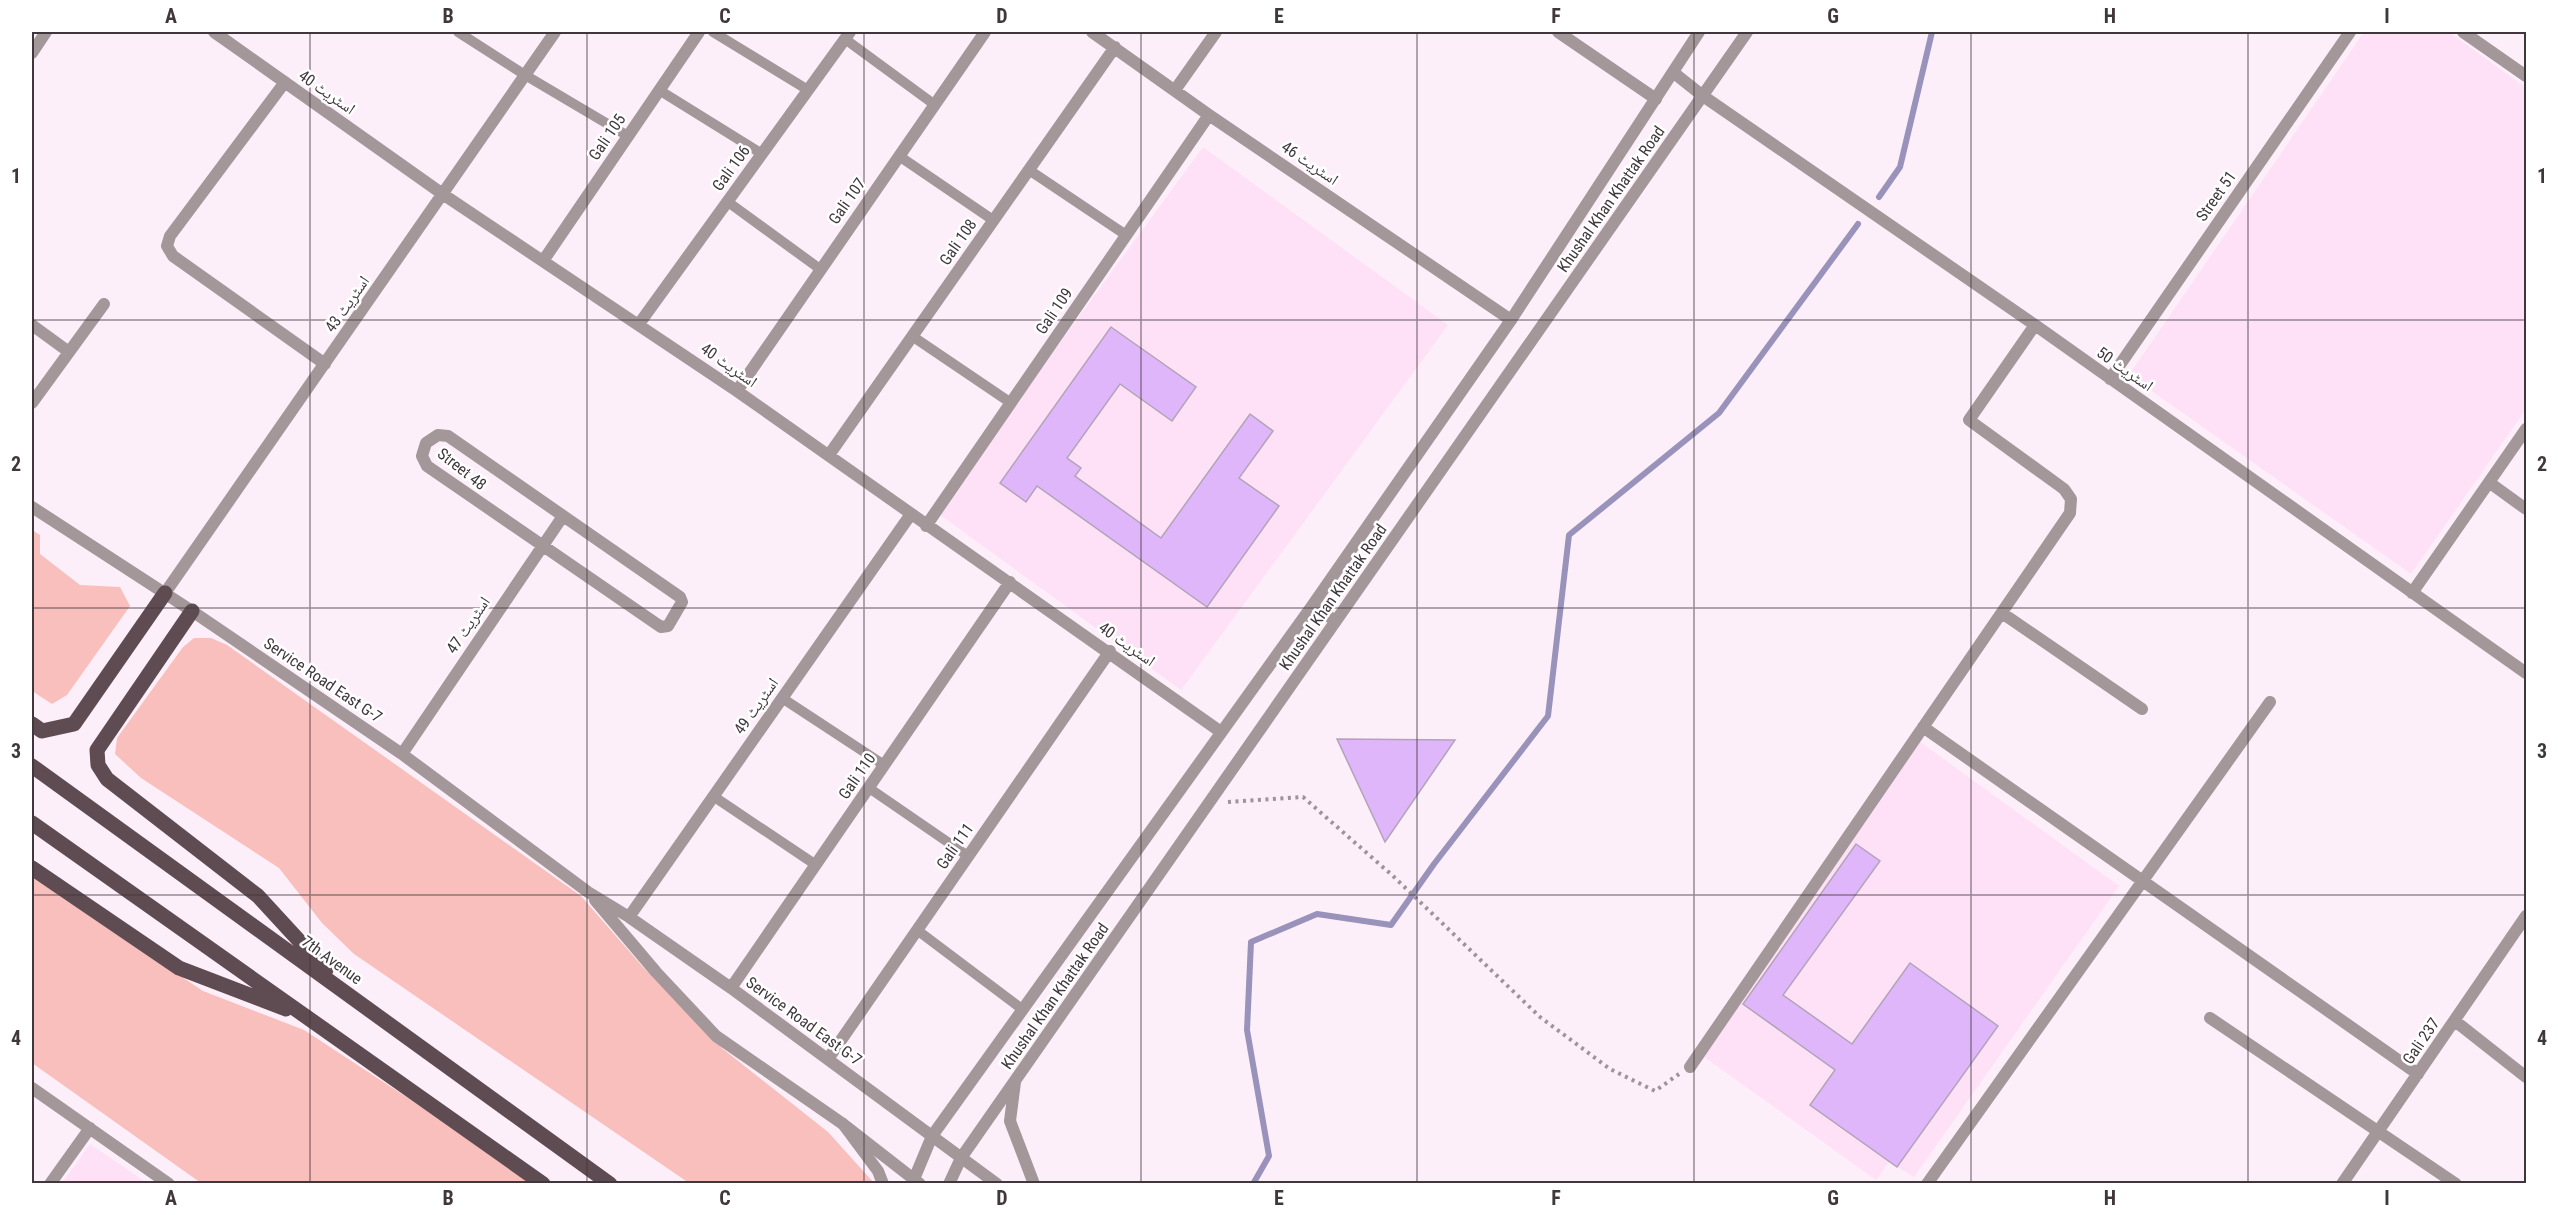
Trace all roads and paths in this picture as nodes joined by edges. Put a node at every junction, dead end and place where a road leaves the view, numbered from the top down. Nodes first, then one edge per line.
1 (46, 32) edge
2 (214, 32) edge
3 (458, 32) edge
4 (555, 32) edge
5 (699, 32) edge
6 (713, 32) edge
7 (986, 32) edge
8 (1092, 32) edge
9 (1216, 32) edge
10 (1558, 32) edge
11 (1699, 32) edge
12 (1747, 32) edge
13 (2350, 32) edge
14 (2463, 32) edge
15 (847, 35) edge
16 (1115, 47) junction
17 (32, 53) edge
18 (1674, 74) junction
19 (525, 75) junction
20 (2526, 76) edge
21 (285, 82) junction
22 (659, 90) junction
23 (808, 90) junction
24 (1175, 90) junction
25 (1702, 96) junction
26 (1656, 99) junction
27 (935, 105) junction
28 (1209, 115) junction
29 (628, 136) junction
30 (762, 154) junction
31 (899, 156) junction
32 (1029, 170) junction
33 (444, 195) junction
34 (728, 202) junction
35 (993, 220) junction
36 (1126, 236) junction
37 (543, 261) junction
38 (820, 269) junction
39 (104, 304) dead end
40 (1511, 320) junction
41 (639, 324) junction
42 (32, 325) edge
43 (2035, 325) junction
44 (912, 336) junction
45 (69, 352) junction
46 (325, 364) junction
47 (2110, 379) junction
48 (737, 391) junction
49 (32, 403) edge
50 (1011, 403) junction
51 (2526, 429) edge
52 (829, 455) junction
53 (2490, 483) junction
54 (32, 507) edge
55 (2526, 509) edge
56 (911, 514) junction
57 (563, 516) junction
58 (926, 526) junction
59 (542, 547) junction
60 (1010, 582) junction
61 (165, 593) junction
62 (2412, 593) junction
63 (1312, 606) junction
64 (192, 611) junction
65 (2002, 613) junction
66 (1336, 621) junction
67 (1110, 651) junction
68 (2526, 673) edge
69 (782, 698) junction
70 (2271, 702) dead end
71 (2142, 709) dead end
72 (32, 724) edge
73 (1923, 727) junction
74 (1221, 732) junction
75 (402, 754) junction
76 (884, 765) junction
77 (32, 766) edge
78 (868, 788) junction
79 (713, 796) junction
80 (1209, 804) junction
81 (32, 823) edge
82 (968, 856) junction
83 (816, 865) junction
84 (32, 868) edge
85 (2144, 882) junction
86 (588, 892) junction
87 (629, 916) junction
88 (2526, 916) edge
89 (917, 930) junction
90 (731, 988) junction
91 (347, 993) junction
92 (1023, 1009) junction
93 (309, 1018) junction
94 (2210, 1018) dead end
95 (2455, 1021) junction
96 (828, 1059) junction
97 (1690, 1067) joint
98 (2418, 1074) junction
99 (2526, 1077) edge
100 (1015, 1081) junction
101 (32, 1088) edge
102 (843, 1124) junction
103 (90, 1128) junction
104 (2378, 1131) junction
105 (932, 1136) junction
106 (961, 1158) junction
107 (915, 1182) edge
108 (50, 1184) edge
109 (169, 1184) edge
110 (543, 1184) edge
111 (610, 1184) edge
112 (883, 1184) edge
113 (949, 1184) edge
114 (998, 1184) edge
115 (1034, 1184) edge
116 (1927, 1184) edge
117 (2342, 1184) edge
118 (2456, 1184) edge

1 - 17 street
2 - 21 street, اسٹریٹ 40
3 - 19 lane
4 - 19 street, اسٹریٹ 43
5 - 22 street, Gali 105
6 - 23 lane
7 - 27 street, Gali 107
8 - 16 street, اسٹریٹ 46
9 - 24 street
10 - 26 street
11 - 18 street, Khushal Khan Khattak Road
12 - 25 street, Khushal Khan Khattak Road
13 - 47 street, Street 51
14 - 20 street
15 - 23 street, Gali 106
15 - 27 lane
16 - 24 street, اسٹریٹ 46
16 - 32 street, Gali 108
18 - 25 street, اسٹریٹ 50
18 - 26 street, Khushal Khan Khattak Road
19 - 29 lane
19 - 33 street, اسٹریٹ 43
21 - 33 street, اسٹریٹ 40
21 - 46 street
22 - 29 street, Gali 105
22 - 30 lane
23 - 30 street, Gali 106
24 - 28 street, اسٹریٹ 46
25 - 43 street, اسٹریٹ 50
25 - 66 street, Khushal Khan Khattak Road
26 - 40 street, Khushal Khan Khattak Road
27 - 31 street, Gali 107
28 - 36 street, Gali 109
28 - 40 street, اسٹریٹ 46
29 - 37 street, Gali 105
30 - 34 street, Gali 106
31 - 35 lane
31 - 38 street, Gali 107
32 - 35 street, Gali 108
32 - 36 lane
33 - 37 street, اسٹریٹ 40
33 - 46 street, اسٹریٹ 43
34 - 38 lane
34 - 41 street, Gali 106
35 - 44 street, Gali 108
36 - 50 street, Gali 109
37 - 41 street, اسٹریٹ 40
38 - 48 street, Gali 107
39 - 45 street
40 - 63 street, Khushal Khan Khattak Road
41 - 48 street, اسٹریٹ 40
42 - 45 street
43 - 47 street, اسٹریٹ 50
43 - 65 street
44 - 50 lane
44 - 52 street, Gali 108
45 - 49 street
46 - 61 street, اسٹریٹ 43
47 - 62 street, اسٹریٹ 50
48 - 52 street, اسٹریٹ 40
50 - 58 street, Gali 109
51 - 53 street
52 - 56 street, اسٹریٹ 40
53 - 55 street
53 - 62 street
54 - 61 street, Service Road East G-7
56 - 58 street, اسٹریٹ 40
56 - 69 street, اسٹریٹ 49
57 - 59 street, اسٹریٹ 47
57 - 59 street, Street 48
57 - 59 street, Street 48
58 - 60 street, اسٹریٹ 40
59 - 75 street, اسٹریٹ 47
60 - 67 street, اسٹریٹ 40
60 - 76 street, Gali 110
61 - 64 street, Service Road East G-7
61 - 72 main road
62 - 68 street, اسٹریٹ 50
63 - 66 street
63 - 74 street, Khushal Khan Khattak Road
64 - 75 street, Service Road East G-7
64 - 91 main road
65 - 71 street
65 - 73 street
66 - 80 street, Khushal Khan Khattak Road
67 - 74 street, اسٹریٹ 40
67 - 82 street, Gali 111
69 - 76 lane
69 - 79 street, اسٹریٹ 49
70 - 85 street
73 - 85 street
73 - 97 street
74 - 92 street, Khushal Khan Khattak Road
75 - 86 street, Service Road East G-7
76 - 78 street, Gali 110
77 - 91 main road, 7th Avenue
78 - 82 lane
78 - 83 street, Gali 110
79 - 83 lane
79 - 87 street, اسٹریٹ 49
80 - 97 path
80 - 100 street, Khushal Khan Khattak Road
81 - 93 main road
82 - 89 street, Gali 111
83 - 90 street, Gali 110
84 - 93 main road
85 - 98 street
85 - 116 street
86 - 87 street, Service Road East G-7
86 - 102 street, Service Road East G-7
87 - 90 street, Service Road East G-7
88 - 95 street, Gali 237
89 - 92 lane
89 - 96 street, Gali 111
90 - 96 street, Service Road East G-7
91 - 111 main road, 7th Avenue
92 - 105 street, Khushal Khan Khattak Road
93 - 110 main road
94 - 104 street
95 - 98 street, Gali 237
95 - 99 street
96 - 105 street, Service Road East G-7
98 - 104 street, Gali 237
100 - 106 street, Khushal Khan Khattak Road
100 - 115 street
101 - 103 street
102 - 107 street, Service Road East G-7
102 - 112 street
103 - 108 street
103 - 109 street
104 - 117 street, Gali 237
104 - 118 street
105 - 106 street, Service Road East G-7
105 - 107 street, Khushal Khan Khattak Road
106 - 113 street, Khushal Khan Khattak Road
106 - 114 street, Service Road East G-7

